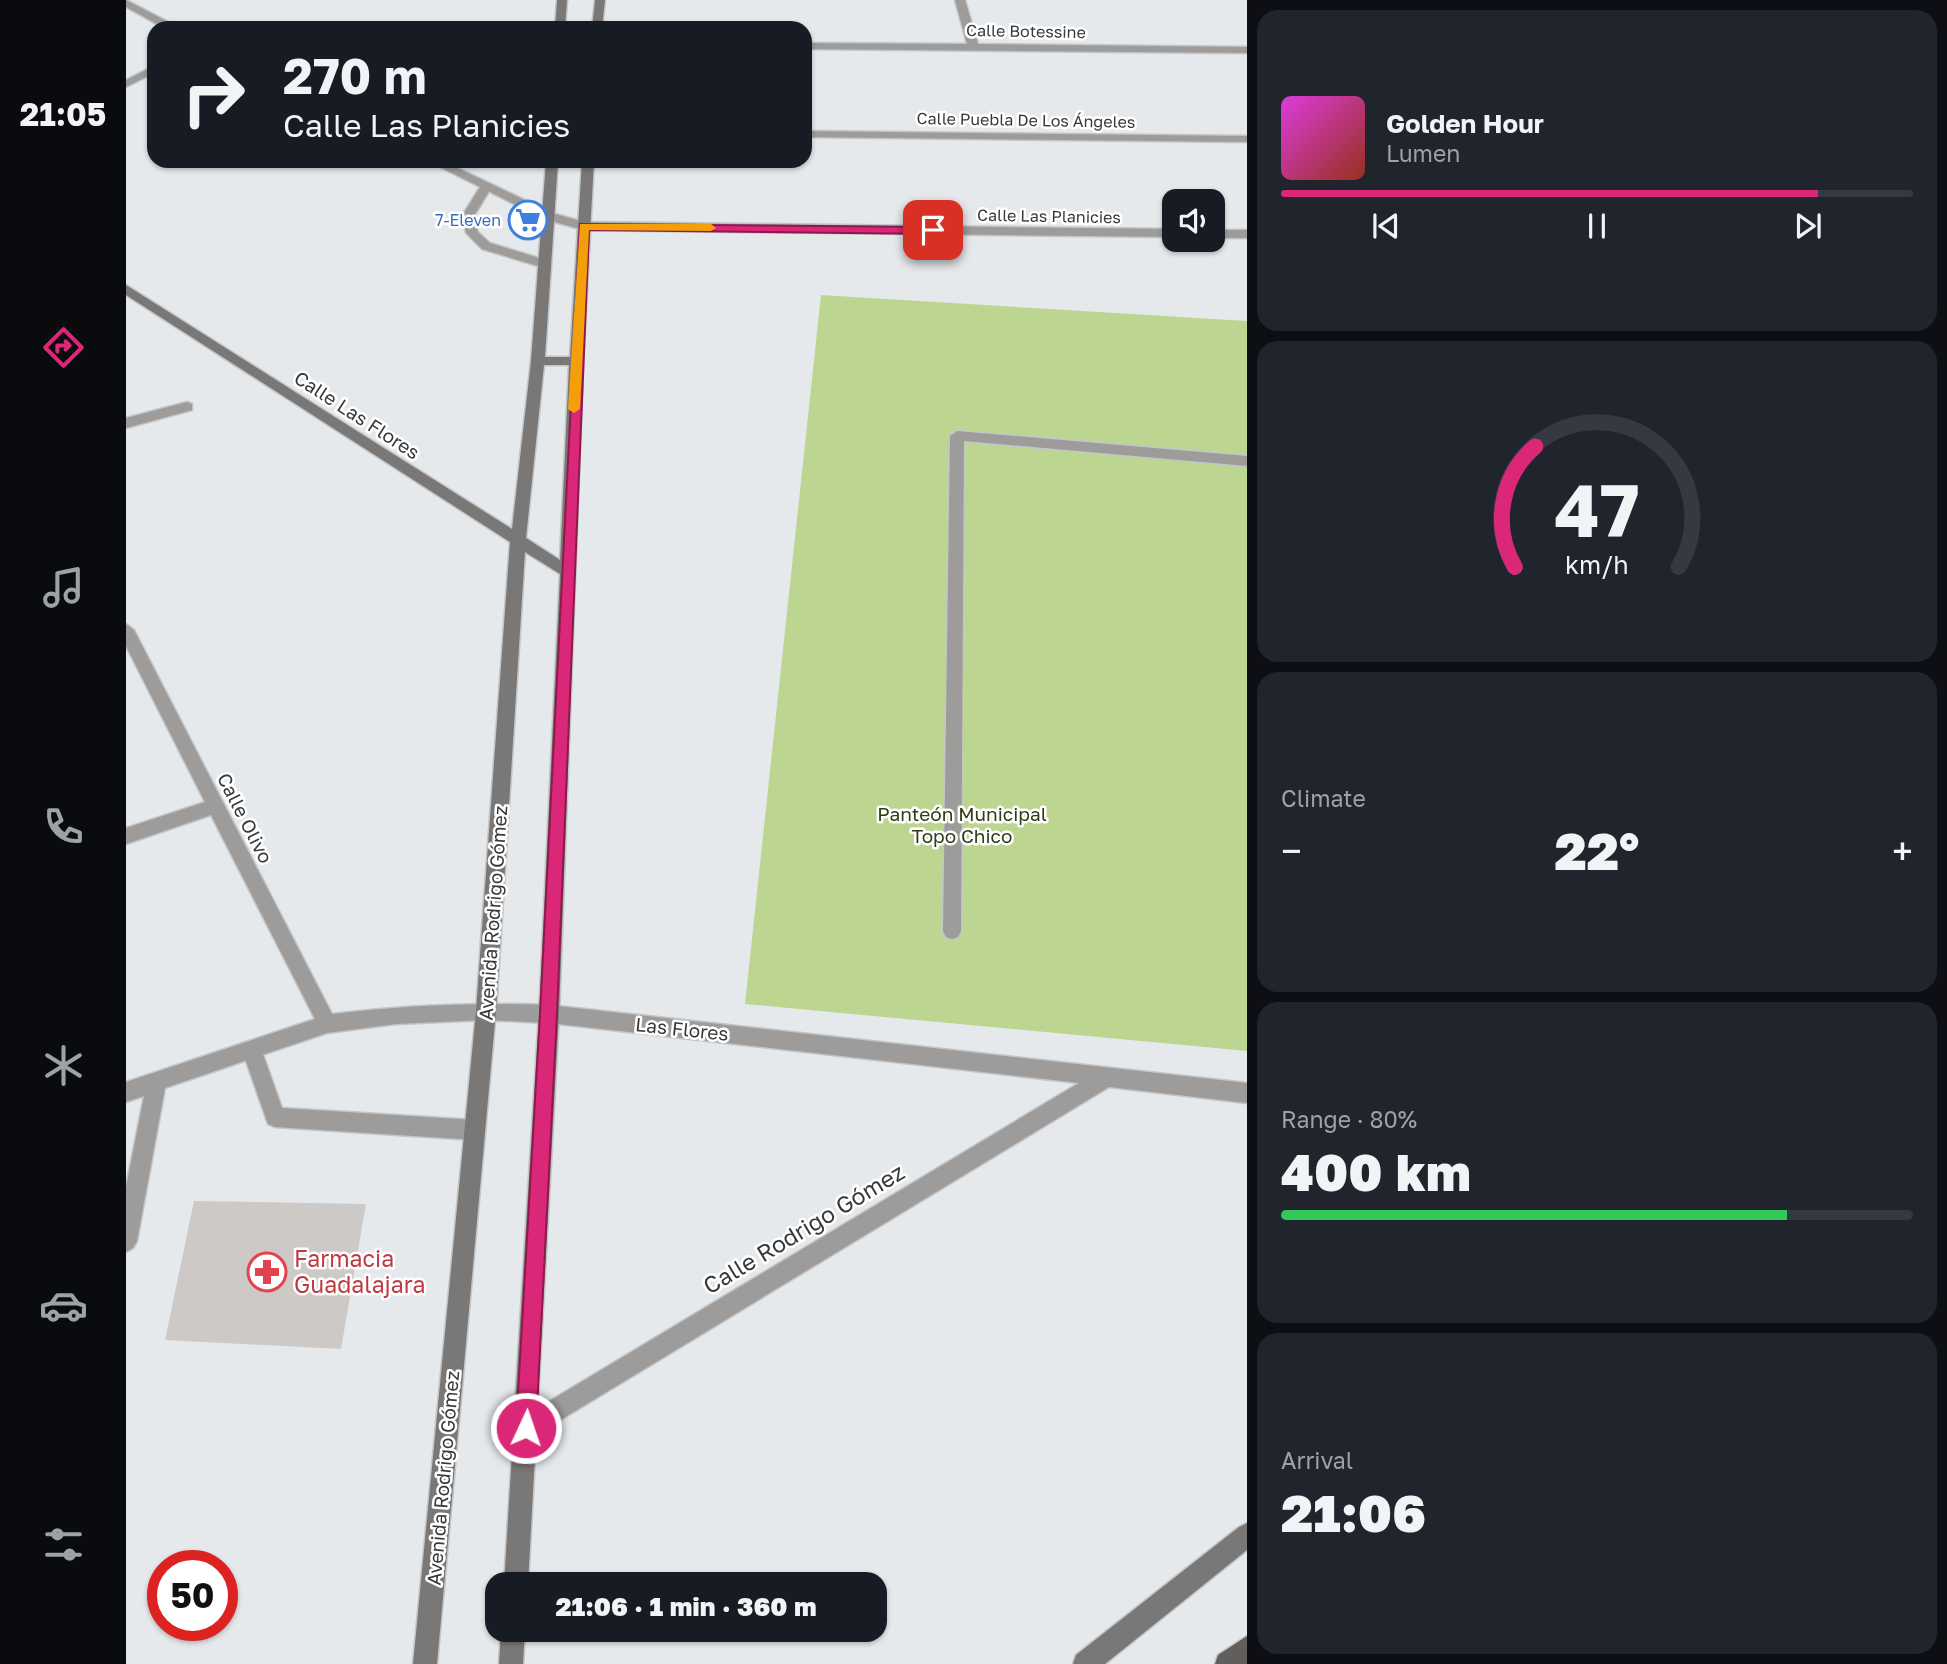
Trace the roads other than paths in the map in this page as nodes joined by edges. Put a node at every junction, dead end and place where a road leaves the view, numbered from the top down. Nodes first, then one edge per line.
1 (562, 0) edge
2 (600, 0) edge
3 (960, 0) edge
4 (126, 3) edge
5 (159, 21) edge
6 (560, 21) edge
7 (598, 21) edge
8 (812, 46) edge
9 (972, 46) junction
10 (1247, 50) edge
11 (147, 73) edge
12 (126, 84) edge
13 (812, 134) edge
14 (1247, 139) edge
15 (449, 168) edge
16 (551, 168) edge
17 (587, 168) edge
18 (487, 186) junction
19 (548, 216) junction
20 (583, 226) junction
21 (1162, 233) edge
22 (1225, 233) edge
23 (1247, 234) edge
24 (545, 264) junction
25 (126, 289) edge
26 (538, 361) junction
27 (576, 361) junction
28 (187, 407) dead end
29 (126, 423) edge
30 (1247, 461) edge
31 (518, 542) junction
32 (568, 572) junction
33 (126, 630) edge
34 (215, 806) junction
35 (126, 836) edge
36 (952, 931) dead end
37 (486, 1011) junction
38 (549, 1014) junction
39 (327, 1024) junction
40 (252, 1049) junction
41 (1109, 1076) junction
42 (156, 1082) junction
43 (126, 1092) edge
44 (1247, 1093) edge
45 (475, 1130) junction
46 (126, 1241) edge
47 (526, 1428) junction
48 (1247, 1535) edge
49 (517, 1572) edge
50 (512, 1642) edge
51 (1247, 1648) edge
52 (425, 1664) edge
53 (511, 1664) edge
54 (1085, 1664) edge
55 (1227, 1664) edge

1 - 6 main road
2 - 7 main road
3 - 9 street
4 - 5 street
8 - 9 street, Calle Botessine
9 - 10 street, Calle Botessine
11 - 12 street
13 - 14 street, Calle Puebla De Los Ángeles
15 - 18 street, Calle Las Planicies
16 - 19 main road, Avenida Rodrigo Gómez
17 - 20 main road
18 - 19 street, Calle Las Planicies
18 - 24 street
19 - 20 street, Calle Las Planicies
19 - 24 main road, Avenida Rodrigo Gómez
20 - 21 street, Calle Las Planicies
20 - 27 main road
22 - 23 street
24 - 26 main road, Avenida Rodrigo Gómez
25 - 31 main road, Calle Las Flores
26 - 27 main road
26 - 31 main road, Avenida Rodrigo Gómez
27 - 32 main road
28 - 29 street
30 - 36 street
31 - 32 main road, Calle Las Flores
31 - 37 main road, Avenida Rodrigo Gómez
32 - 38 main road
33 - 34 street, Calle Olivo
34 - 35 street
34 - 39 street, Calle Olivo
37 - 38 street, Las Flores
37 - 39 street, Las Flores
37 - 45 main road, Avenida Rodrigo Gómez
38 - 41 street, Las Flores
38 - 47 main road
39 - 40 street, Las Flores
40 - 42 street, Las Flores
40 - 45 street
41 - 44 street, Las Flores
41 - 47 street, Calle Rodrigo Gómez
42 - 43 street, Las Flores
42 - 46 street
45 - 52 main road, Avenida Rodrigo Gómez
47 - 49 main road
48 - 54 main road
50 - 53 main road
51 - 55 main road

